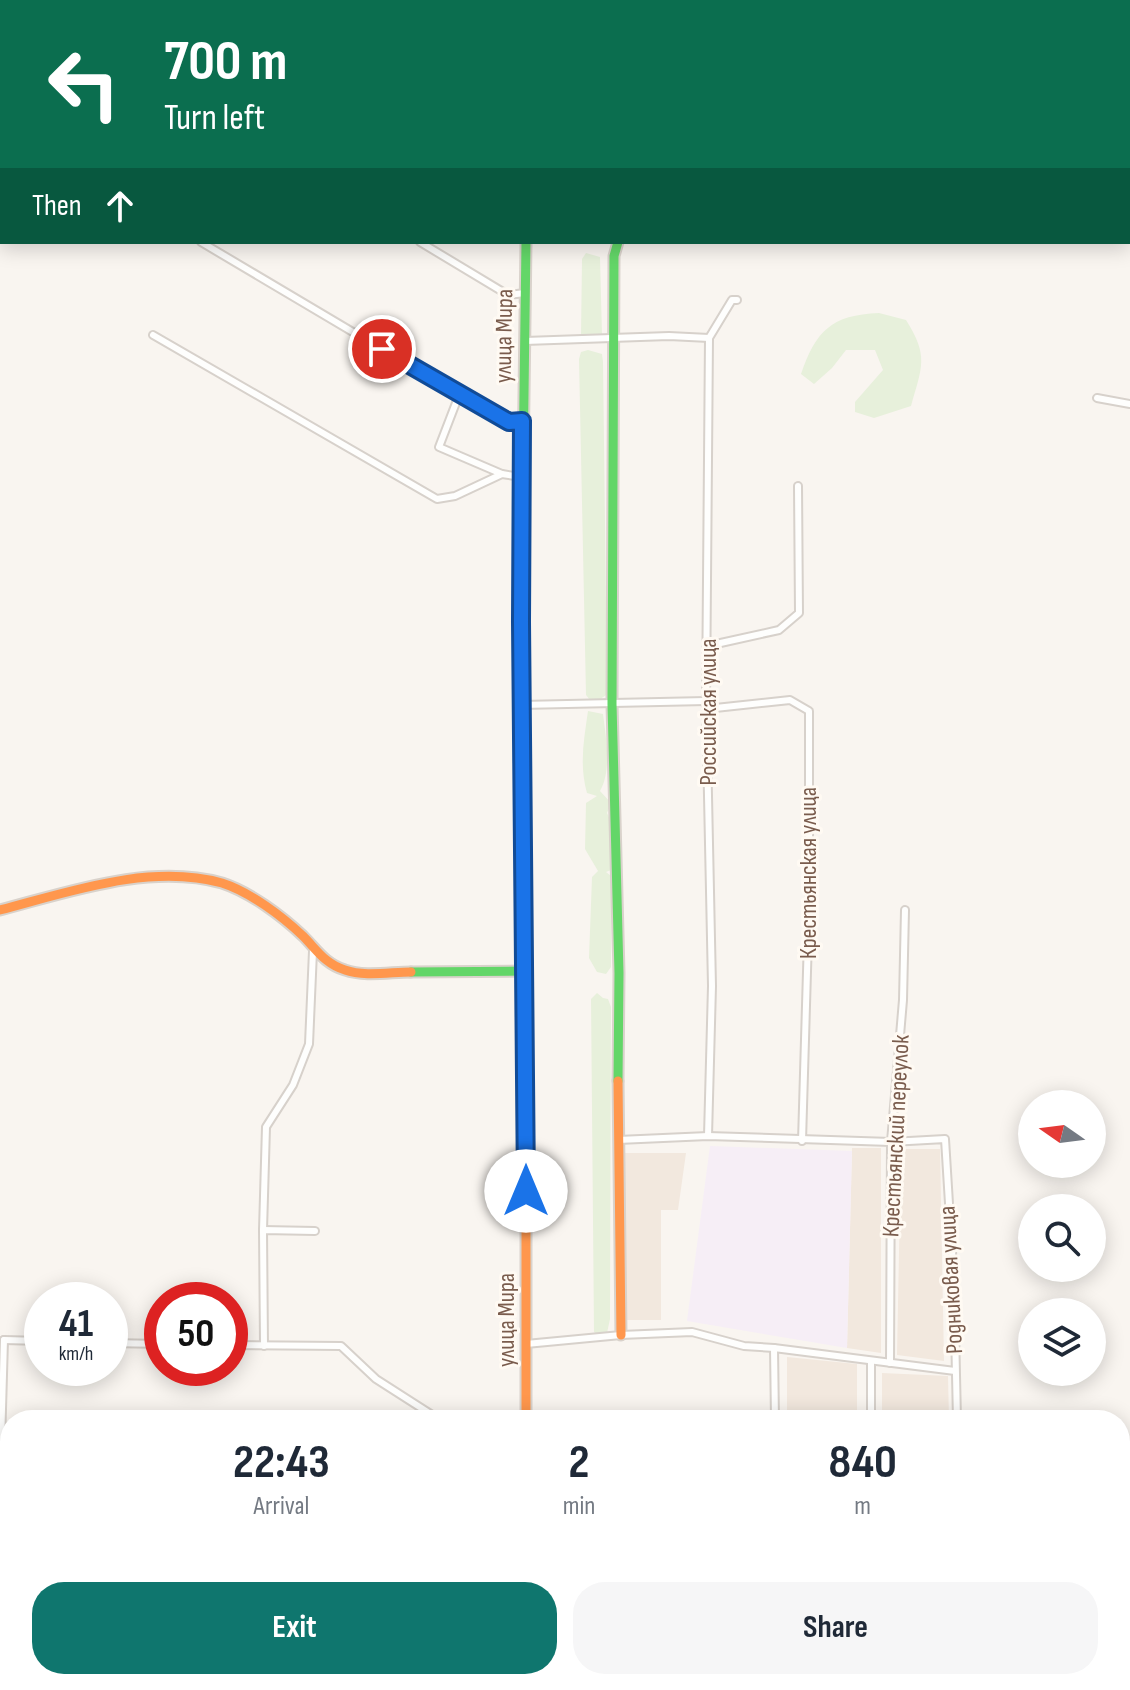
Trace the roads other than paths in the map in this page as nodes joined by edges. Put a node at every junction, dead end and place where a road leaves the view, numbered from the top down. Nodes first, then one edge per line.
1 (204, 244) edge
2 (423, 244) edge
3 (524, 244) edge
4 (617, 244) edge
5 (525, 293) junction
6 (737, 300) dead end
7 (153, 335) dead end
8 (709, 338) junction
9 (614, 339) junction
10 (525, 341) junction
11 (459, 395) junction
12 (1097, 398) dead end
13 (1130, 404) edge
14 (522, 421) junction
15 (502, 474) junction
16 (521, 477) junction
17 (798, 486) dead end
18 (707, 646) junction
19 (612, 704) junction
20 (521, 705) junction
21 (706, 705) junction
22 (0, 910) edge
23 (905, 910) dead end
24 (313, 951) junction
25 (525, 971) junction
26 (708, 1136) junction
27 (618, 1140) junction
28 (802, 1141) junction
29 (891, 1142) junction
30 (263, 1230) junction
31 (315, 1231) dead end
32 (621, 1335) junction
33 (2, 1340) edge
34 (24, 1341) edge
35 (526, 1344) junction
36 (248, 1346) edge
37 (264, 1346) junction
38 (774, 1348) junction
39 (871, 1361) junction
40 (890, 1363) junction
41 (955, 1371) junction
42 (1, 1410) edge
43 (424, 1410) edge
44 (526, 1410) edge
45 (775, 1410) edge
46 (871, 1410) edge
47 (957, 1410) edge

1 - 11 street
2 - 5 street
3 - 5 street, улица Мира
4 - 9 street
5 - 10 street, улица Мира
6 - 8 street
7 - 15 street
8 - 9 street
8 - 18 street, Российская улица
9 - 10 street
9 - 19 street
10 - 14 street, улица Мира
11 - 14 street
11 - 15 street
12 - 13 street
14 - 16 street, улица Мира
15 - 16 street
16 - 20 street, улица Мира
17 - 18 street
18 - 21 street, Российская улица
19 - 20 street
19 - 21 street
19 - 27 street
20 - 25 street, улица Мира
21 - 26 street, Российская улица
21 - 28 street, Крестьянская улица
22 - 24 street
23 - 29 street, Крестьянский переулок
24 - 25 street
24 - 30 street
25 - 35 street, улица Мира
26 - 27 street
26 - 28 street
27 - 32 street
28 - 29 street
29 - 40 street, Крестьянский переулок
29 - 41 street, Родниковая улица
30 - 31 street
30 - 37 street
32 - 35 street
32 - 38 street
33 - 34 street
33 - 42 street
35 - 44 street, улица Мира
36 - 37 street
37 - 43 street
38 - 39 street
38 - 45 street
39 - 40 street
39 - 46 street
40 - 41 street
41 - 47 street, Родниковая улица

